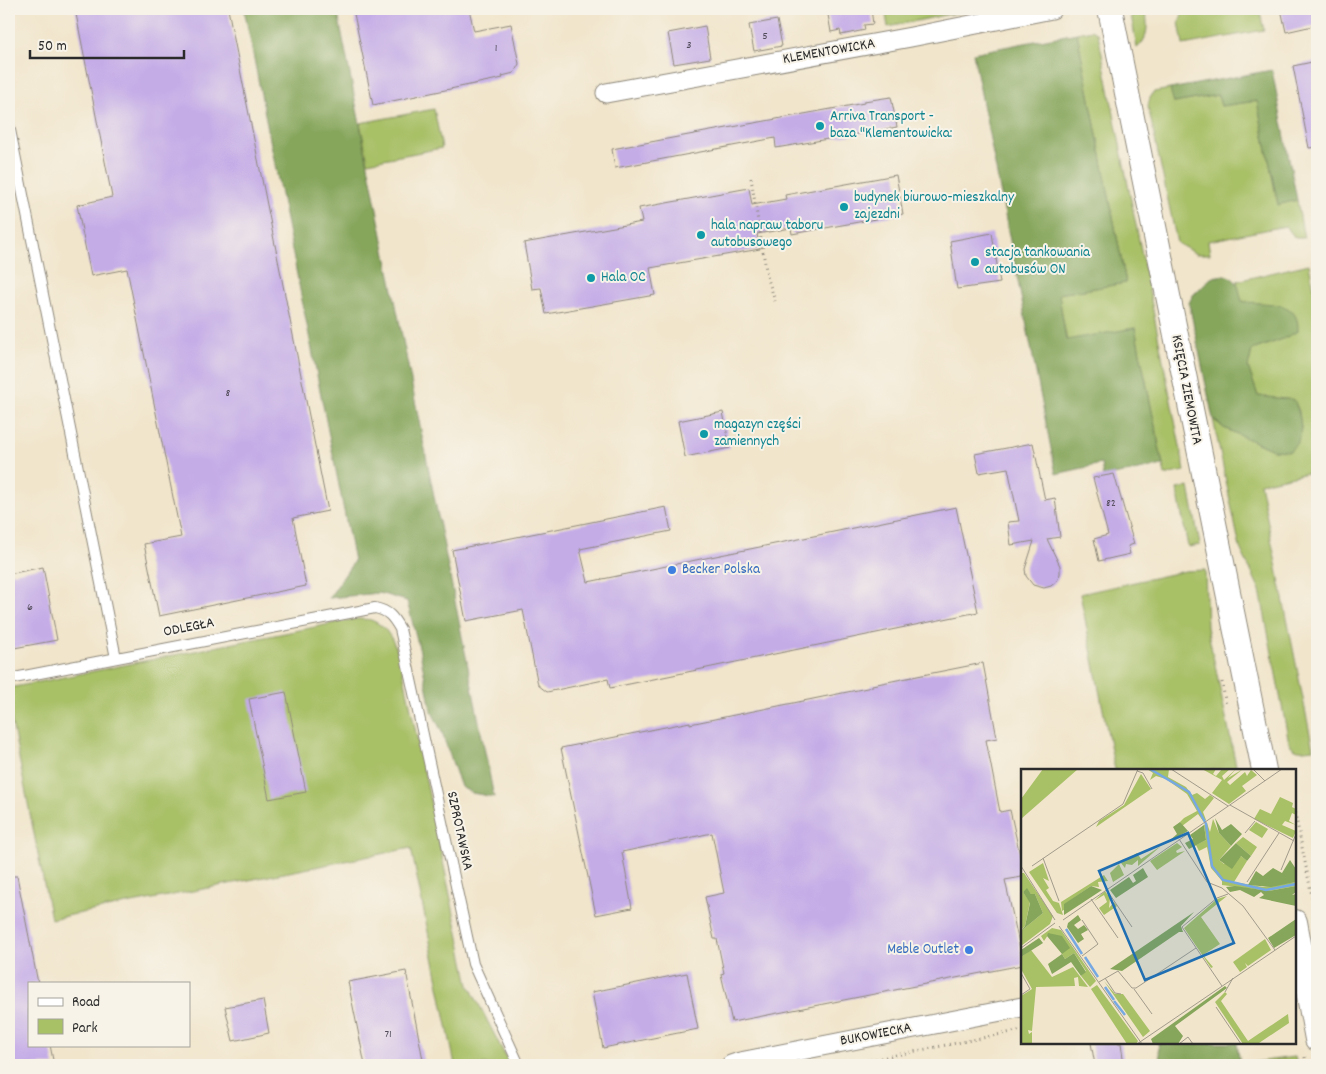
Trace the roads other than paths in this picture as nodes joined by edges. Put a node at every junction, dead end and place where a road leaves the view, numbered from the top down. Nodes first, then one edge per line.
1 (1052, 9) edge
2 (1110, 9) edge
3 (606, 93) dead end
4 (9, 125) edge
5 (375, 608) joint
6 (116, 658) junction
7 (9, 680) edge
8 (1264, 769) edge
9 (1305, 917) edge
10 (1298, 959) edge
11 (1021, 1007) edge
12 (1317, 1040) edge
13 (519, 1065) edge
14 (731, 1065) edge

1 - 3 street, KLEMENTOWICKA
2 - 8 street, KSIĘCIA ZIEMOWITA
4 - 6 lane
5 - 6 lane, ODLEGŁA
5 - 13 lane, SZPROTAWSKA
6 - 7 lane, ODLEGŁA
9 - 10 street
10 - 12 street
11 - 14 street, BUKOWIECKA

